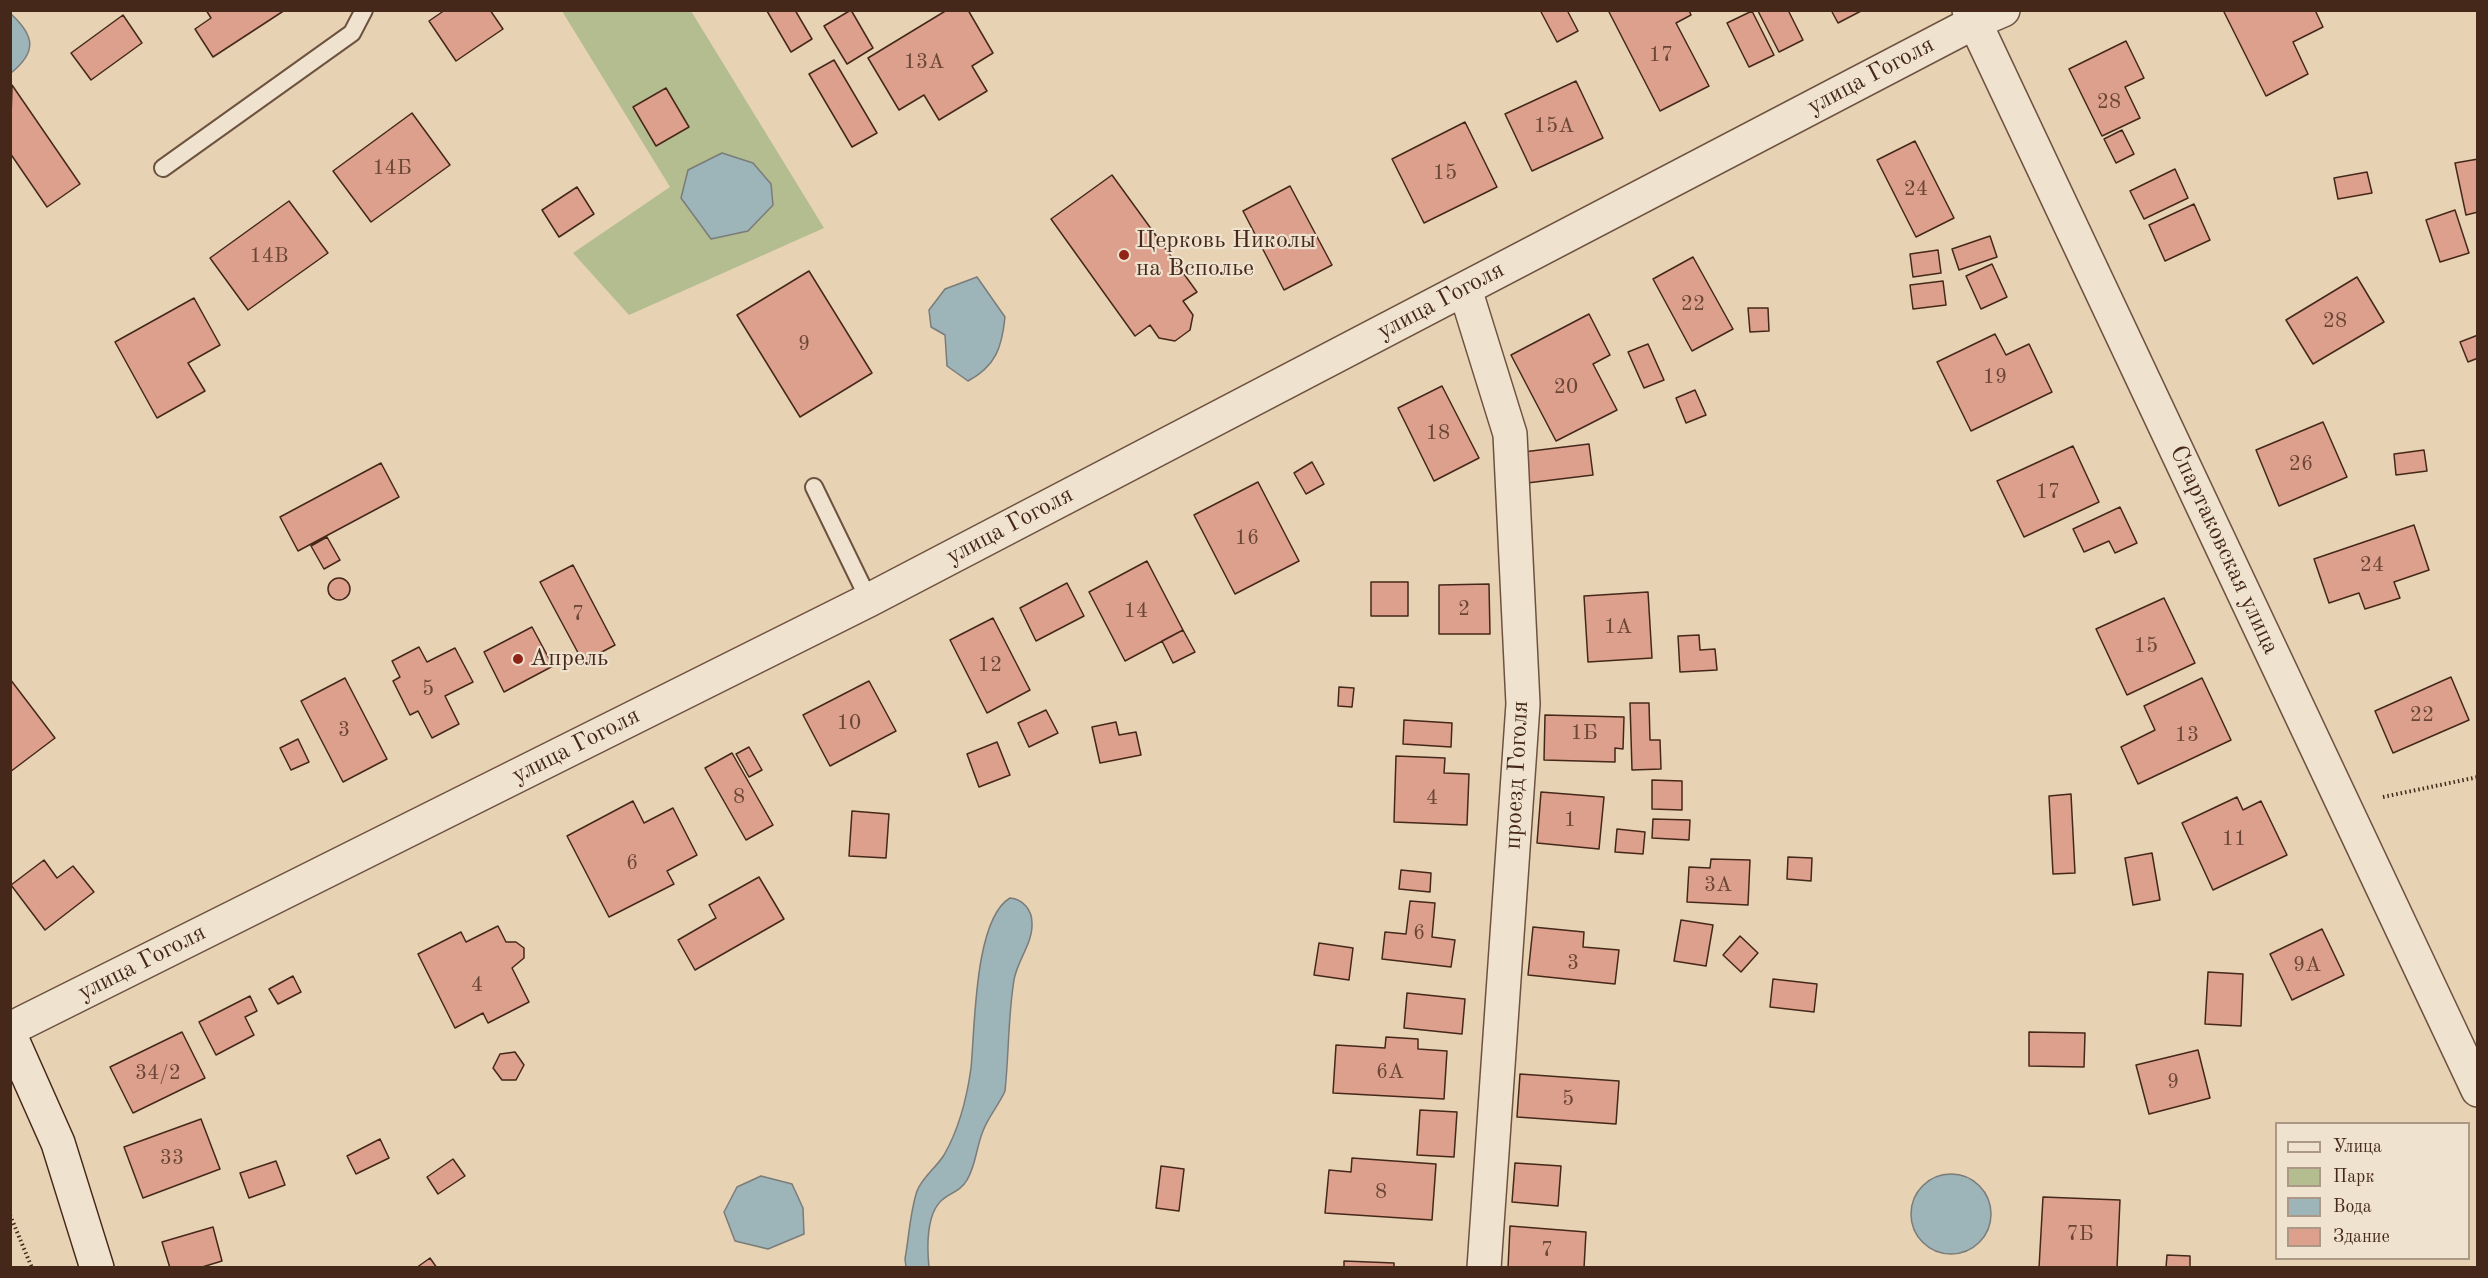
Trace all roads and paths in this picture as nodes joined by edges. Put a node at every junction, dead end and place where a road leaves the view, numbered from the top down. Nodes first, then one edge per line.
1 (364, 10) edge
2 (1982, 14) edge
3 (163, 168) dead end
4 (1465, 288) junction
5 (814, 487) dead end
6 (869, 600) junction
7 (2478, 777) edge
8 (2344, 805) junction
9 (10, 1029) edge
10 (10, 1035) edge
11 (2478, 1090) edge
12 (10, 1215) edge
13 (32, 1268) edge
14 (97, 1268) edge
15 (1484, 1268) edge

1 - 3 lane
2 - 4 street, улица Гоголя
2 - 8 street, Спартаковская улица
4 - 6 street, улица Гоголя
4 - 15 street, проезд Гоголя
5 - 6 lane
6 - 9 street, улица Гоголя
7 - 8 path
8 - 11 street, Спартаковская улица
10 - 14 street
12 - 13 path

